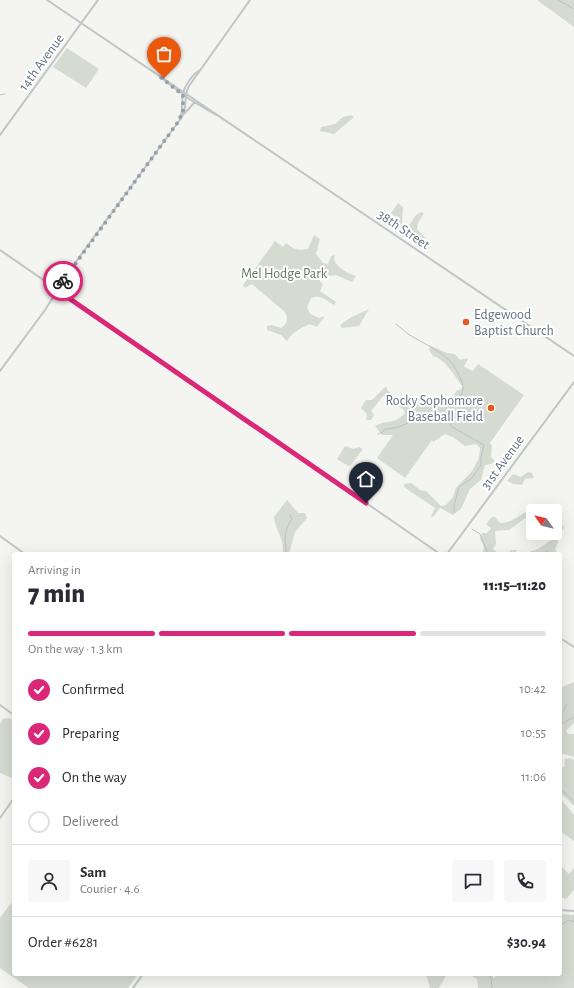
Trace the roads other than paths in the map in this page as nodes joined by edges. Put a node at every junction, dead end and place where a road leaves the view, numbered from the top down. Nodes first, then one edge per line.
1 (47, 0) edge
2 (98, 0) edge
3 (250, 0) edge
4 (81, 23) junction
5 (159, 76) junction
6 (185, 92) junction
7 (184, 96) junction
8 (196, 103) junction
9 (184, 114) junction
10 (222, 119) junction
11 (178, 122) junction
12 (0, 135) edge
13 (0, 250) edge
14 (57, 290) junction
15 (574, 356) edge
16 (0, 371) edge
17 (574, 382) edge
18 (0, 536) edge
19 (23, 552) edge
20 (437, 552) edge
21 (448, 552) edge
22 (562, 639) edge
23 (574, 647) edge
24 (0, 705) edge
25 (12, 714) edge
26 (12, 801) edge
27 (0, 818) edge
28 (562, 910) edge
29 (574, 911) edge
30 (142, 976) edge
31 (133, 988) edge

1 - 4 street, 38th Street
2 - 4 street, 14th Avenue
3 - 6 street
4 - 5 street, 38th Street
4 - 12 street, 14th Avenue
5 - 6 street, 38th Street
5 - 7 street, 38th Street
6 - 7 street
6 - 10 street, 38th Street
7 - 8 street, 38th Street
7 - 9 street
7 - 11 street
8 - 9 street
8 - 10 street, 38th Street
9 - 11 street
10 - 15 street, 38th Street
11 - 14 street
13 - 14 street
14 - 16 street
14 - 20 street
17 - 21 street, 31st Avenue
18 - 19 street
22 - 23 street
24 - 25 street
26 - 27 street
28 - 29 street
30 - 31 street

